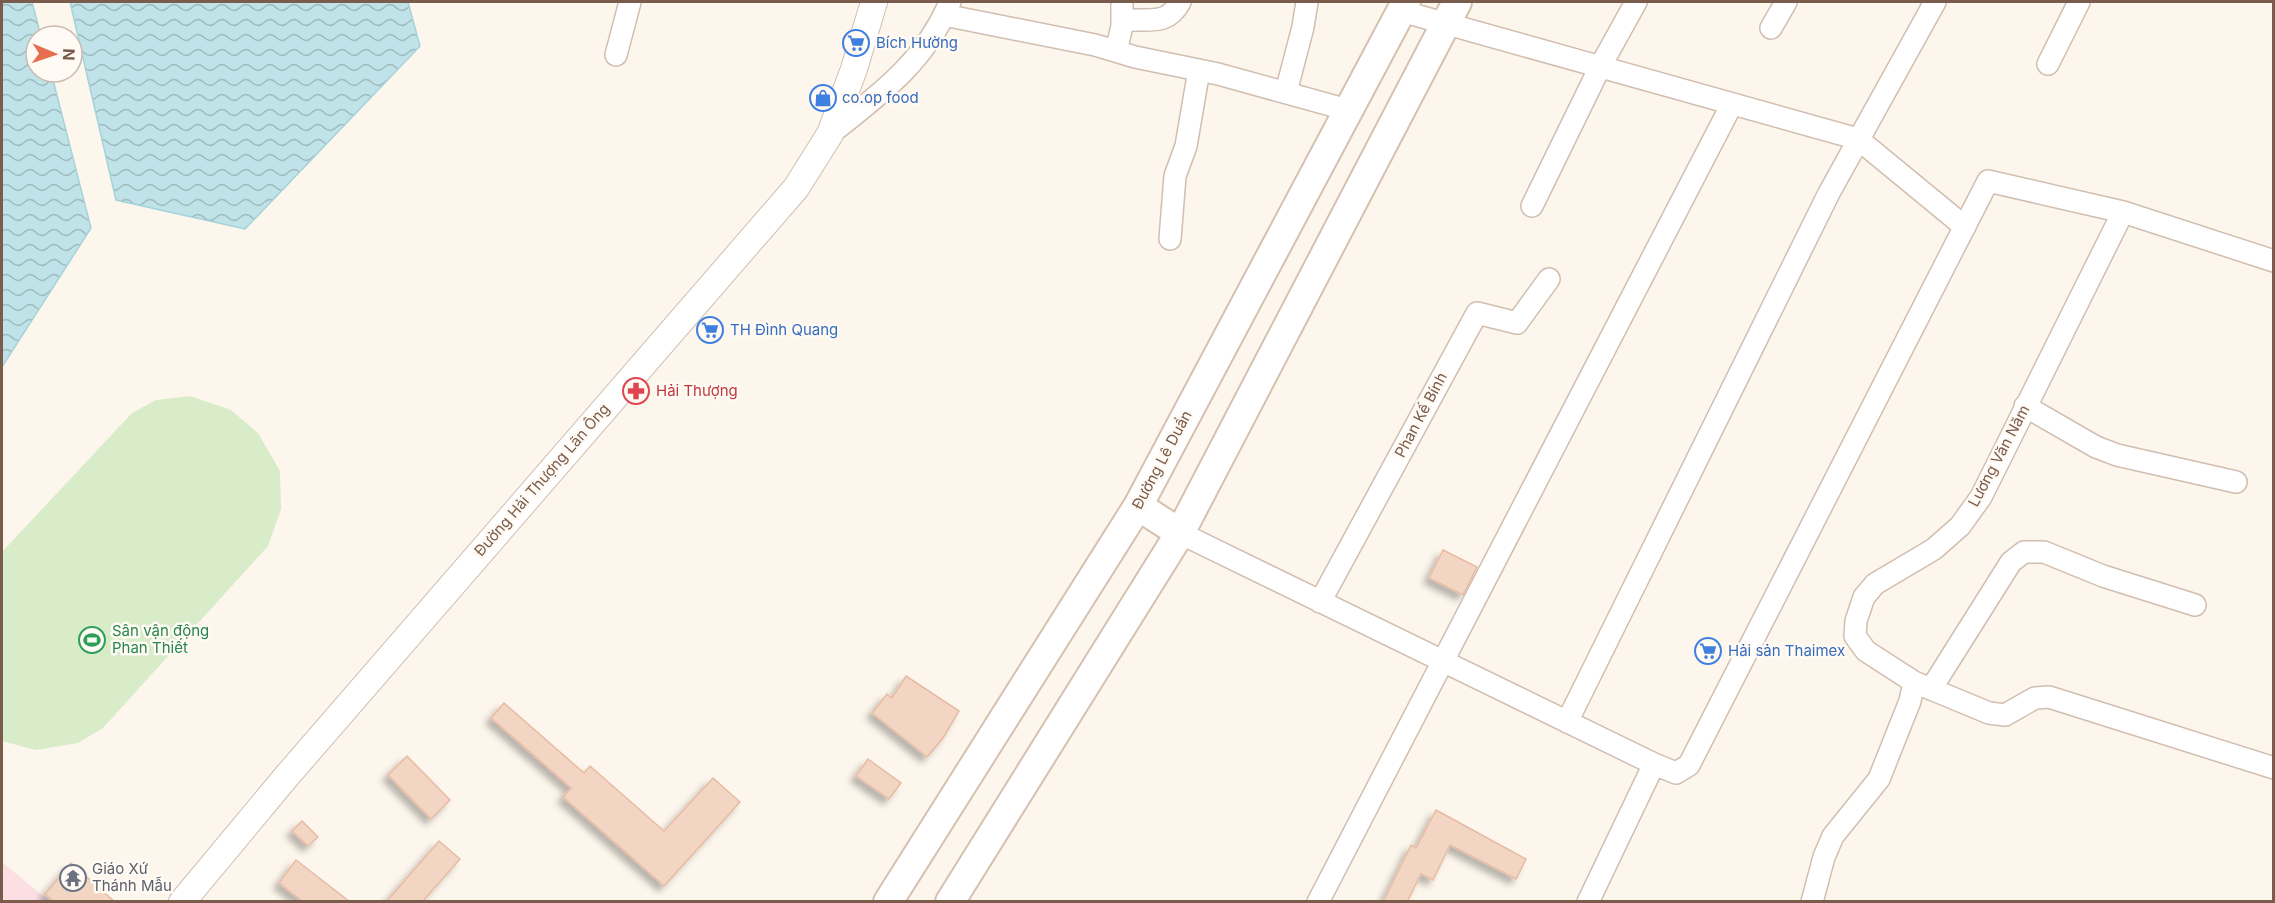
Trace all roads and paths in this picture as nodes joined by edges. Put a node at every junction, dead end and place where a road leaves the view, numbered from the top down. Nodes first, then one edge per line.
1 (630, 2) edge
2 (874, 2) edge
3 (1180, 2) edge
4 (1307, 2) edge
5 (1636, 2) edge
6 (1786, 2) edge
7 (1935, 2) edge
8 (2079, 2) edge
9 (1404, 6) edge
10 (947, 8) edge
11 (1122, 11) edge
12 (1452, 12) edge
13 (1771, 28) dead end
14 (1116, 51) junction
15 (616, 55) dead end
16 (2048, 64) dead end
17 (1600, 66) junction
18 (1198, 70) junction
19 (1286, 92) junction
20 (1732, 104) junction
21 (1348, 110) junction
22 (830, 134) junction
23 (1858, 139) junction
24 (1532, 206) dead end
25 (2123, 212) junction
26 (1965, 227) junction
27 (1170, 239) dead end
28 (2274, 261) edge
29 (1550, 279) dead end
30 (2025, 406) junction
31 (2236, 482) dead end
32 (1138, 506) junction
33 (1180, 533) junction
34 (1320, 602) junction
35 (2195, 605) dead end
36 (1444, 662) junction
37 (1923, 685) junction
38 (1567, 722) junction
39 (1654, 764) junction
40 (2274, 768) edge
41 (182, 902) edge
42 (888, 902) edge
43 (950, 902) edge
44 (1318, 902) edge
45 (1588, 902) edge
46 (1812, 902) edge

1 - 15 street
2 - 22 street, Đường Hải Thượng Lãn Ông
3 - 11 street
4 - 19 street
5 - 17 street
6 - 13 street
7 - 23 street
8 - 16 street
9 - 12 street
9 - 21 main road, Đường Lê Duẩn
10 - 14 street
10 - 22 street
11 - 14 street
12 - 17 street
12 - 33 main road
14 - 18 street
17 - 20 street
17 - 24 street
18 - 19 street
18 - 27 street
19 - 21 street
20 - 23 street
20 - 36 street
21 - 32 main road, Đường Lê Duẩn
22 - 41 street, Đường Hải Thượng Lãn Ông
23 - 26 street
23 - 38 street
25 - 26 street
25 - 28 street
25 - 30 street, Lương Văn Năm
26 - 39 street
29 - 34 street, Phan Kế Bính
30 - 31 street
30 - 37 street, Lương Văn Năm
32 - 33 main road
32 - 42 main road, Đường Lê Duẩn
33 - 34 street
33 - 43 main road
34 - 36 street
35 - 37 street
36 - 38 street
36 - 44 street
37 - 40 street, Lương Văn Năm
37 - 46 street
38 - 39 street
39 - 45 street

